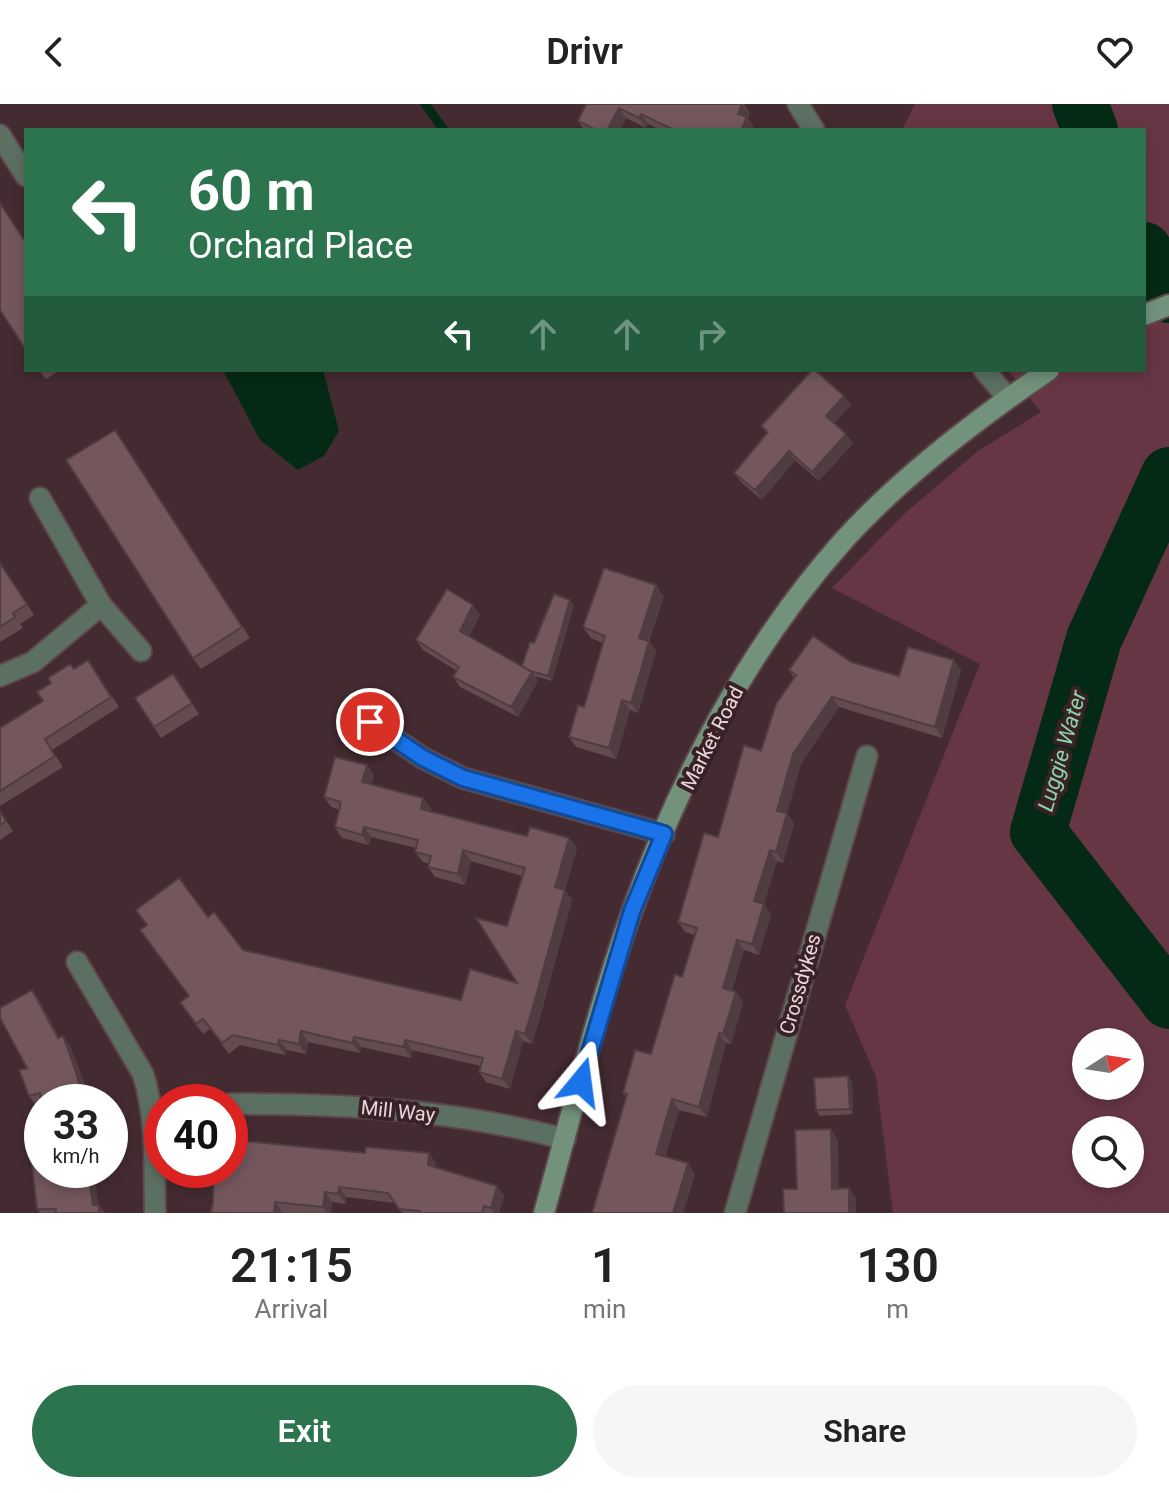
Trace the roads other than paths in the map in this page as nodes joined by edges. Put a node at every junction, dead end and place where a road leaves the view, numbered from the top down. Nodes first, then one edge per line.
1 (798, 104) edge
2 (813, 128) edge
3 (0, 135) edge
4 (24, 173) edge
5 (986, 372) edge
6 (1046, 372) edge
7 (1008, 398) junction
8 (40, 498) dead end
9 (101, 605) junction
10 (141, 651) dead end
11 (0, 676) edge
12 (370, 722) dead end
13 (867, 756) dead end
14 (664, 834) junction
15 (77, 962) dead end
16 (147, 1084) edge
17 (248, 1104) edge
18 (565, 1139) junction
19 (155, 1188) edge
20 (155, 1213) edge
21 (544, 1213) edge
22 (735, 1213) edge

1 - 2 street
3 - 4 street
5 - 7 street
6 - 7 street, Market Road
7 - 14 street, Market Road
8 - 9 street
9 - 10 street
9 - 11 street
12 - 14 street
13 - 22 street, Crossdykes
14 - 18 street, Market Road
15 - 16 street
17 - 18 street, Mill Way
18 - 21 street, Market Road
19 - 20 street

